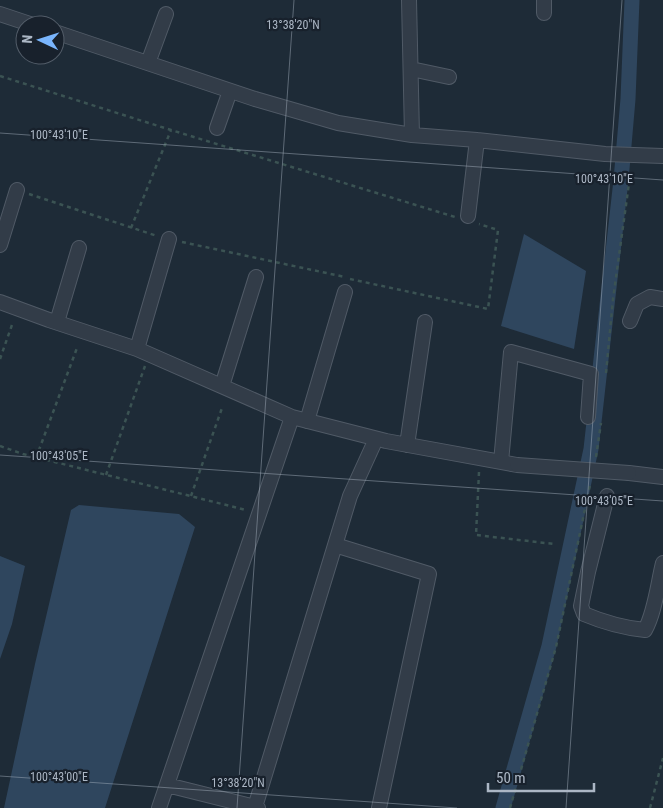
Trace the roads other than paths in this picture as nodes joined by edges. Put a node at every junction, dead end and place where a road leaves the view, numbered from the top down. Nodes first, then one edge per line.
1 (409, 0) edge
2 (0, 14) edge
3 (166, 14) dead end
4 (15, 19) edge
5 (65, 35) edge
6 (148, 63) junction
7 (411, 68) junction
8 (449, 76) dead end
9 (230, 91) junction
10 (217, 128) dead end
11 (412, 136) junction
12 (477, 140) junction
13 (663, 156) edge
14 (17, 190) road end
15 (469, 220) road end
16 (169, 239) road end
17 (0, 245) edge
18 (79, 248) dead end
19 (256, 277) dead end
20 (345, 292) dead end
21 (663, 299) edge
22 (0, 302) edge
23 (630, 321) dead end
24 (57, 322) junction
25 (425, 322) dead end
26 (137, 348) junction
27 (222, 386) junction
28 (292, 418) junction
29 (594, 420) road end
30 (307, 421) junction
31 (376, 439) junction
32 (407, 445) junction
33 (501, 462) junction
34 (663, 477) edge
35 (607, 496) dead end
36 (335, 545) junction
37 (663, 563) edge
38 (167, 785) junction
39 (159, 808) edge
40 (256, 808) edge
41 (379, 808) edge

1 - 7 street
2 - 4 street
3 - 6 street
5 - 6 street
6 - 9 street
7 - 8 street
7 - 11 street
9 - 10 street
9 - 11 street
11 - 12 street
12 - 13 street
12 - 15 street
14 - 17 street
16 - 26 street
18 - 24 street
19 - 27 street
20 - 30 street
21 - 23 street
22 - 24 street
24 - 26 street
25 - 32 street
26 - 27 street
27 - 28 street
28 - 30 street
28 - 38 street
29 - 33 street
30 - 31 street
31 - 32 street
31 - 36 street
32 - 33 street
33 - 34 street, bridge
35 - 37 street
36 - 40 street
36 - 41 street
38 - 39 street
38 - 40 street

